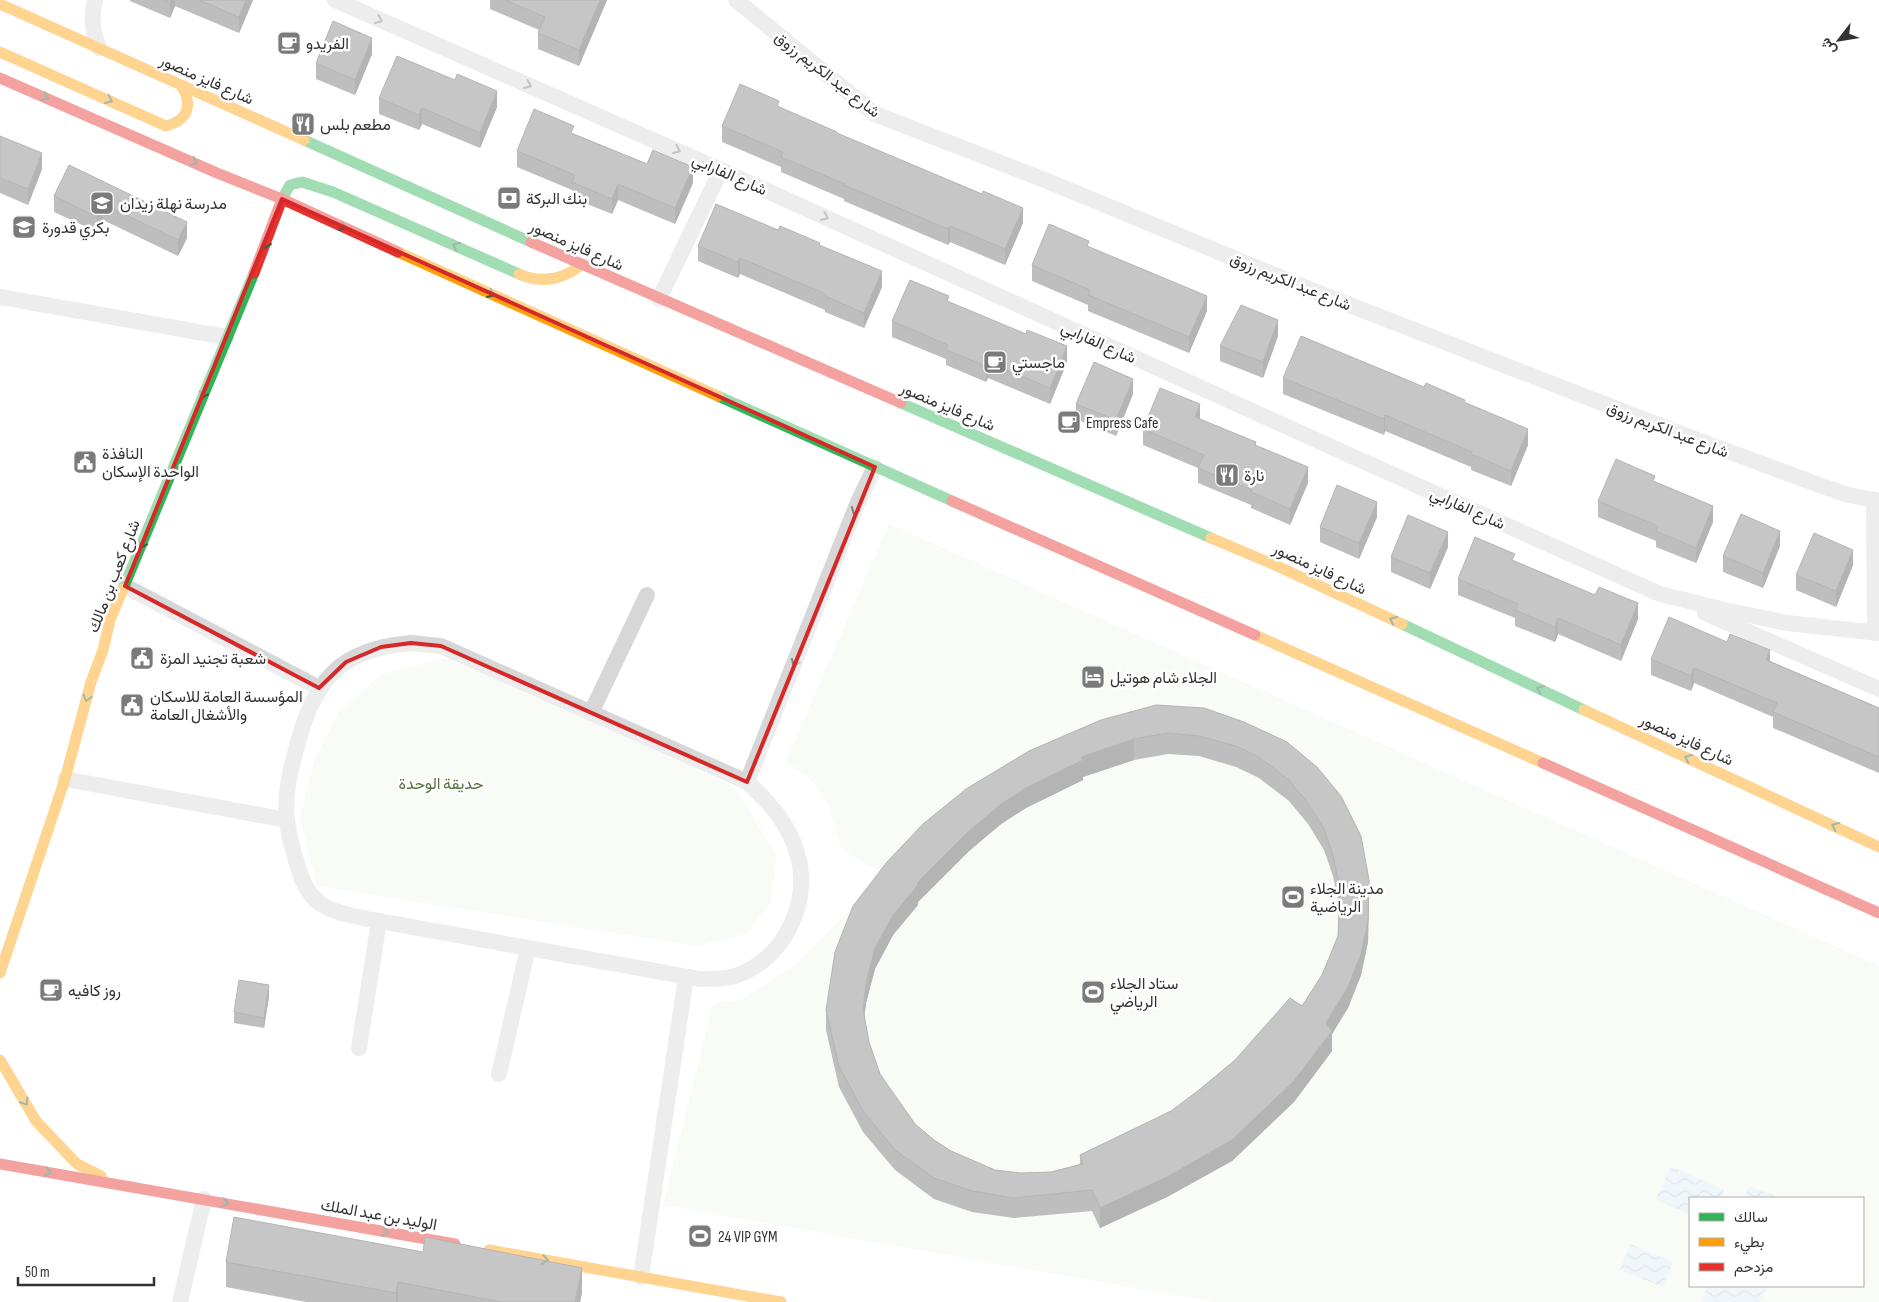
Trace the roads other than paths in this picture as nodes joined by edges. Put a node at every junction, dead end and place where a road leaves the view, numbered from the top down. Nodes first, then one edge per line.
1 (95, 0) edge
2 (334, 0) edge
3 (736, 0) edge
4 (0, 4) edge
5 (99, 48) junction
6 (0, 52) edge
7 (0, 78) edge
8 (180, 84) junction
9 (721, 170) junction
10 (282, 199) junction
11 (580, 265) junction
12 (0, 297) edge
13 (659, 299) junction
14 (226, 337) junction
15 (876, 468) junction
16 (1877, 501) edge
17 (125, 586) junction
18 (1660, 594) junction
19 (647, 595) dead end
20 (1877, 633) edge
21 (319, 688) junction
22 (1879, 689) edge
23 (591, 713) junction
24 (64, 779) junction
25 (747, 782) junction
26 (287, 820) junction
27 (1879, 847) edge
28 (1879, 913) edge
29 (379, 921) junction
30 (528, 948) junction
31 (0, 973) edge
32 (686, 977) junction
33 (359, 1048) dead end
34 (0, 1060) edge
35 (499, 1074) dead end
36 (0, 1164) edge
37 (118, 1184) junction
38 (204, 1200) junction
39 (640, 1277) junction
40 (180, 1302) edge
41 (781, 1302) edge

1 - 5 street
2 -> 9 street, شارع الفارابي
3 - 16 street, شارع عبد الكريم رزوق
4 - 5 main road, شارع فايز منصور
5 - 8 main road, شارع فايز منصور
6 -> 8 main road
7 -> 10 main road
8 - 11 main road, شارع فايز منصور
9 - 13 street
9 -> 18 street, شارع الفارابي
11 -> 10 main road
10 -> 14 main road, شارع كعب بن مالك
10 -> 15 main road
11 - 13 main road, شارع فايز منصور
12 - 14 street
27 -> 13 main road, شارع فايز منصور
14 -> 17 main road, شارع كعب بن مالك
15 -> 25 street
15 - 28 main road
16 - 20 street
17 - 21 street
17 -> 24 main road, شارع كعب بن مالك
18 - 20 street, شارع الفارابي
18 - 22 street
19 - 23 street
21 - 23 street
21 - 26 street
23 - 25 street
24 - 26 street
24 - 31 main road, شارع كعب بن مالك
25 - 32 street
26 - 29 street
29 - 30 street
29 - 33 street
30 - 32 street
30 - 35 street
32 - 39 street
34 -> 37 main road
36 -> 37 main road, الوليد بن عبد الملك
37 - 38 main road, الوليد بن عبد الملك
38 -> 39 main road, الوليد بن عبد الملك
38 - 40 street
39 - 41 main road, الوليد بن عبد الملك

